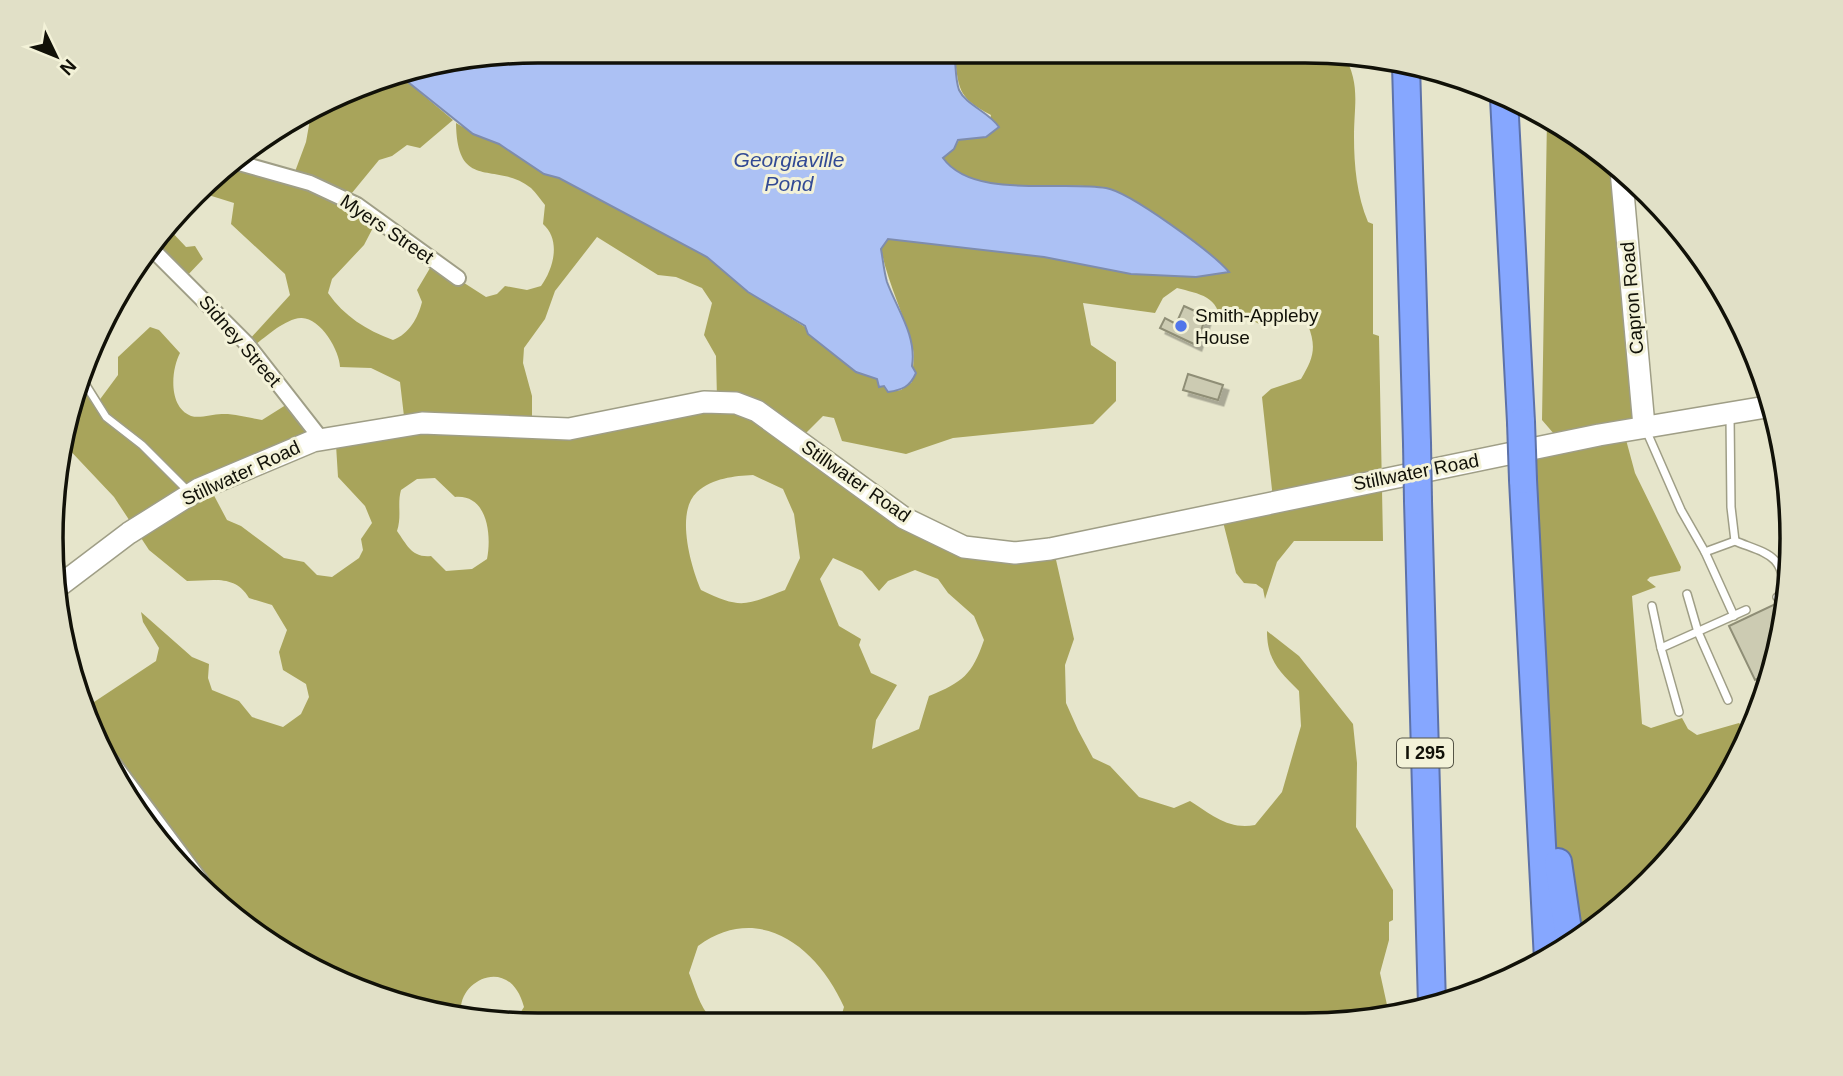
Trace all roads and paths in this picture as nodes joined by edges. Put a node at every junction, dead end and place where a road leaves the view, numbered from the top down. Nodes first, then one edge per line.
1 (1406, 74) edge
2 (1504, 107) edge
3 (245, 165) edge
4 (1622, 185) edge
5 (157, 254) edge
6 (458, 278) dead end
7 (87, 387) edge
8 (1762, 408) edge
9 (1730, 413) junction
10 (1644, 426) junction
11 (322, 440) junction
12 (191, 494) junction
13 (1735, 541) junction
14 (1705, 552) junction
15 (1779, 564) edge
16 (65, 581) edge
17 (1687, 594) dead end
18 (1652, 606) dead end
19 (1746, 610) dead end
20 (1734, 616) junction
21 (1698, 632) junction
22 (1661, 648) junction
23 (1534, 678) junction
24 (1728, 700) dead end
25 (1679, 712) dead end
26 (1569, 933) edge
27 (1547, 946) edge
28 (1432, 996) edge

1 - 28 highway, I 295, bridge
2 - 23 highway, bridge
3 - 6 street, Myers Street
4 - 10 street, Capron Road
5 - 11 street, Sidney Street
7 - 12 lane
8 - 9 street, Stillwater Road
9 - 10 street, Stillwater Road
9 - 13 lane
10 - 11 street, Stillwater Road
10 - 14 lane
11 - 12 street, Stillwater Road
12 - 16 street, Stillwater Road
13 - 14 lane
13 - 15 lane
14 - 20 lane
17 - 21 lane
18 - 22 lane
19 - 20 lane
20 - 21 lane
21 - 22 lane
21 - 24 lane
22 - 25 lane
23 - 26 highway
23 - 27 highway

